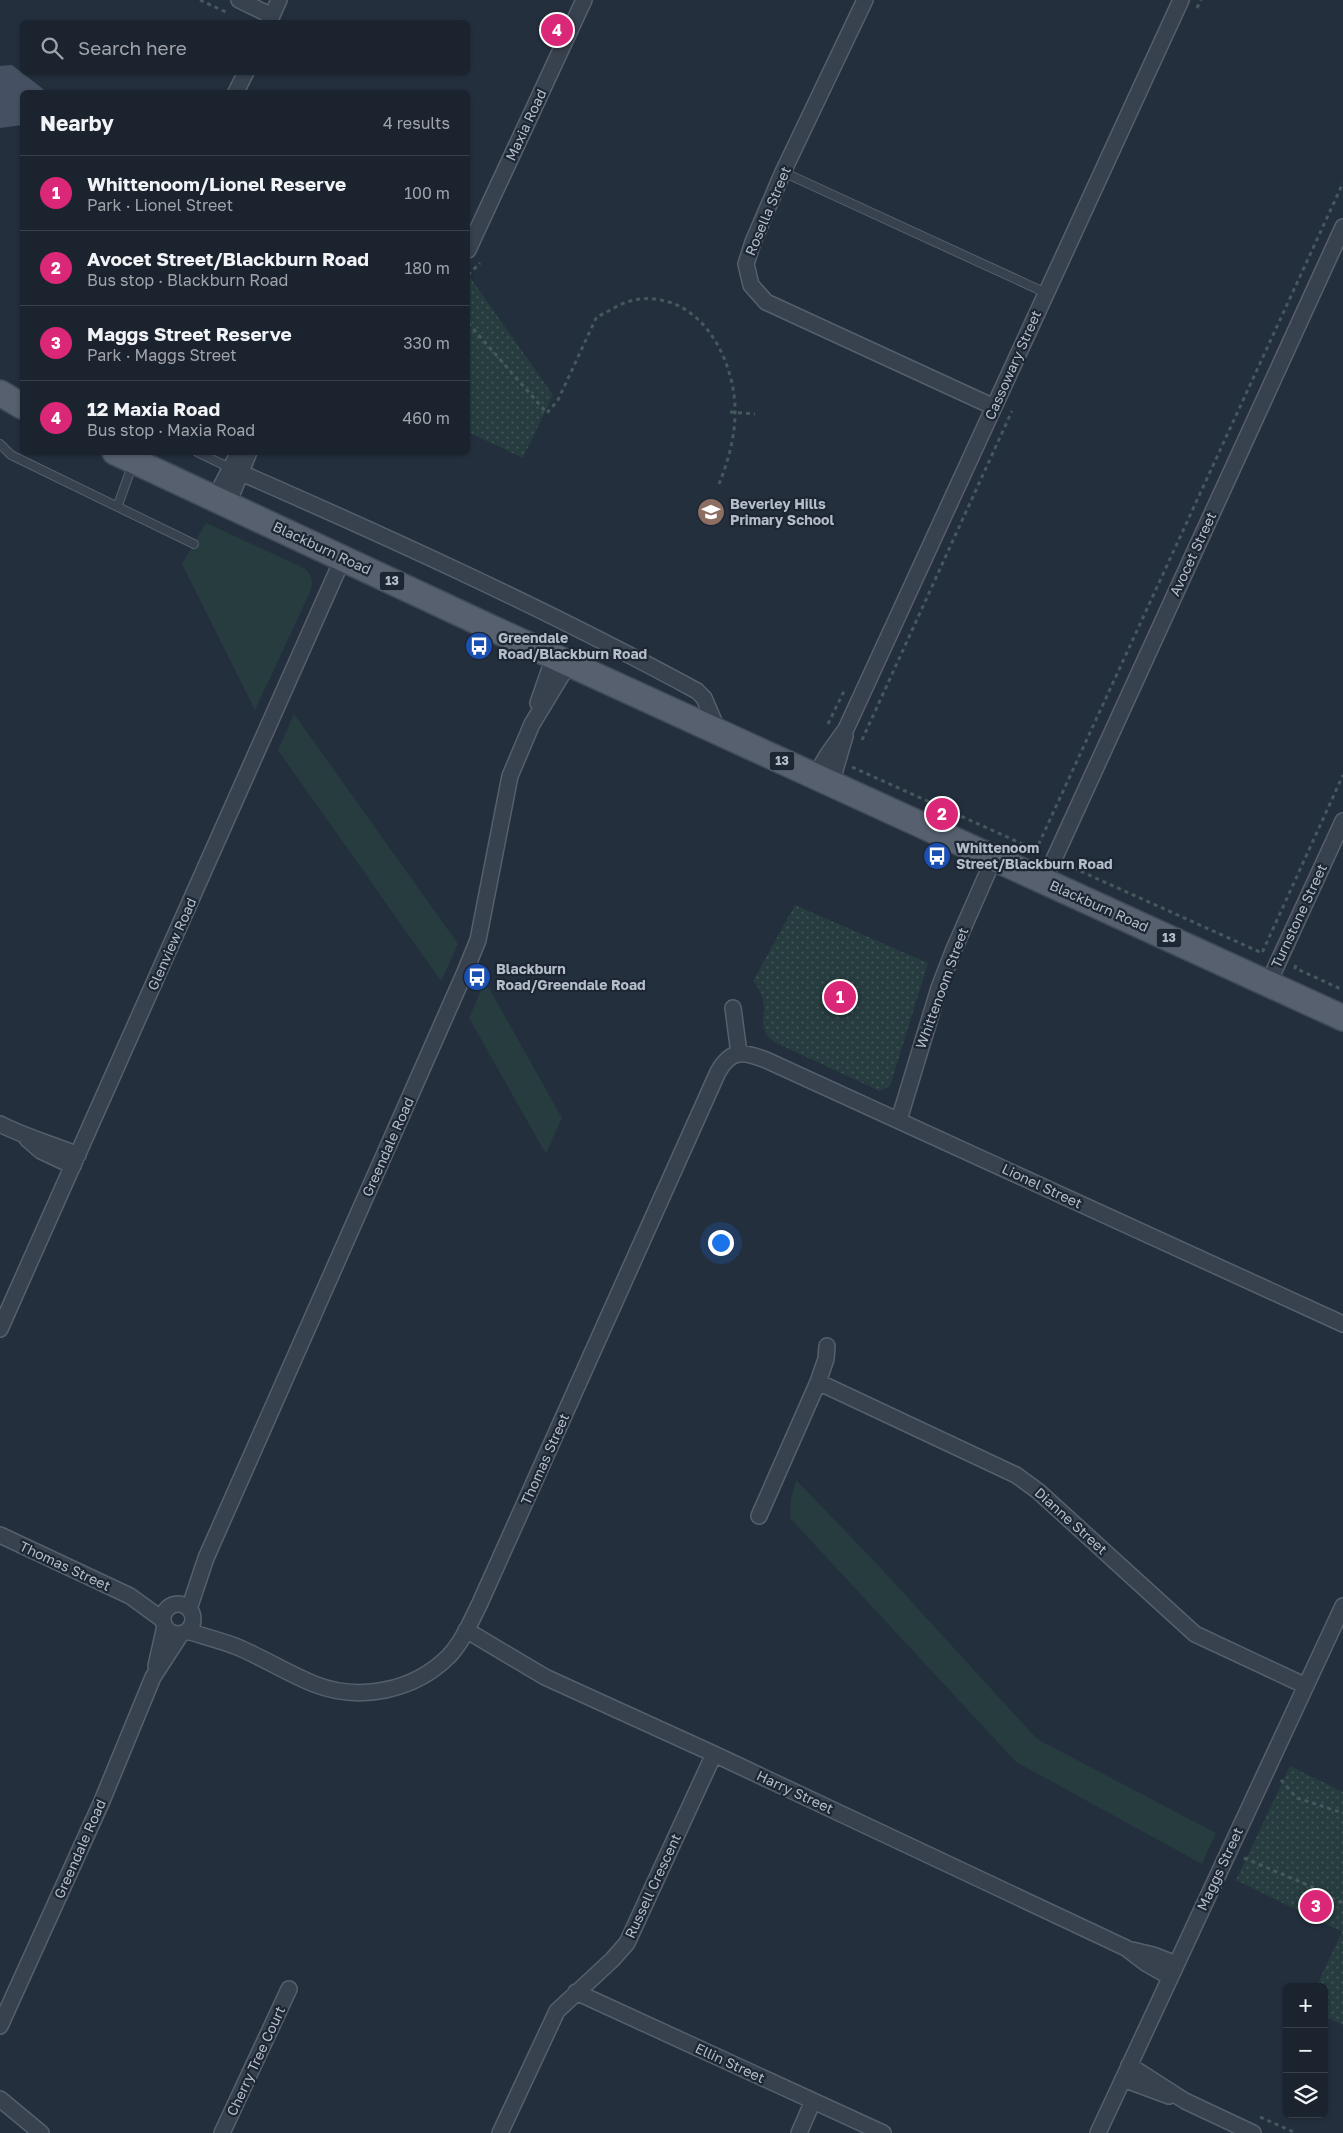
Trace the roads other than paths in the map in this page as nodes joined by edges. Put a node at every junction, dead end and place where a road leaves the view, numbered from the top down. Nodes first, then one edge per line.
1 (239, 0) edge
2 (280, 0) edge
3 (584, 0) edge
4 (865, 0) edge
5 (1181, 0) edge
6 (271, 19) edge
7 (244, 75) edge
8 (237, 90) edge
9 (784, 172) junction
10 (1343, 226) edge
11 (470, 246) edge
12 (1046, 293) junction
13 (0, 393) edge
14 (20, 405) edge
15 (994, 407) junction
16 (0, 408) edge
17 (20, 413) edge
18 (0, 444) edge
19 (204, 455) edge
20 (238, 455) edge
21 (247, 455) edge
22 (124, 457) edge
23 (236, 470) junction
24 (221, 501) junction
25 (118, 506) junction
26 (194, 544) dead end
27 (343, 558) junction
28 (562, 660) junction
29 (846, 729) junction
30 (719, 733) junction
31 (834, 772) junction
32 (1343, 821) edge
33 (994, 858) junction
34 (1044, 881) junction
35 (1268, 984) junction
36 (733, 1008) dead end
37 (1343, 1018) edge
38 (740, 1053) junction
39 (899, 1120) junction
40 (0, 1124) edge
41 (75, 1161) junction
42 (1343, 1324) edge
43 (0, 1330) edge
44 (827, 1346) dead end
45 (818, 1382) junction
46 (759, 1516) dead end
47 (0, 1535) edge
48 (130, 1596) junction
49 (1343, 1606) edge
50 (183, 1617) junction
51 (164, 1623) junction
52 (466, 1630) junction
53 (154, 1677) junction
54 (1306, 1686) junction
55 (714, 1754) junction
56 (1173, 1971) junction
57 (289, 1989) dead end
58 (576, 1992) junction
59 (1, 2022) edge
60 (1126, 2072) junction
61 (0, 2098) edge
62 (813, 2101) junction
63 (41, 2133) edge
64 (222, 2133) edge
65 (500, 2133) edge
66 (799, 2133) edge
67 (883, 2133) edge
68 (1098, 2133) edge
69 (1253, 2133) edge

1 - 6 street
2 - 6 street
3 - 11 street, Maxia Road
4 - 9 street, Rosella Street
5 - 12 street, Cassowary Street
7 - 8 street
9 - 12 lane
9 - 15 street, Rosella Street
10 - 34 street, Avocet Street
12 - 15 street, Cassowary Street
13 - 14 main road
15 - 29 street, Cassowary Street
16 - 17 main road
18 - 25 lane
19 - 23 lane
20 - 23 street
21 - 23 street
22 - 24 main road, Blackburn Road / 13
22 - 25 lane
23 - 24 street
23 - 30 street
24 - 27 main road, Blackburn Road / 13
25 - 26 lane
27 - 28 main road, Blackburn Road / 13
27 - 41 street, Glenview Road
28 - 30 main road, Blackburn Road / 13
28 - 50 street, Greendale Road
29 - 31 street, Cassowary Street
29 - 31 street, Cassowary Street
30 - 31 main road, Blackburn Road / 13
31 - 33 main road, Blackburn Road / 13
32 - 35 street, Turnstone Street
33 - 34 main road, Blackburn Road / 13
33 - 39 street, Whittenoom Street
34 - 35 main road, Blackburn Road / 13
35 - 37 main road, Blackburn Road / 13
36 - 38 street
38 - 39 street, Lionel Street
38 - 52 street, Thomas Street
39 - 42 street, Lionel Street
40 - 41 street
41 - 43 street, Glenview Road
44 - 45 street
45 - 46 street
45 - 54 street, Dianne Street
47 - 48 street, Thomas Street
48 - 50 street, Thomas Street
48 - 51 street, Thomas Street
49 - 54 street, Maggs Street
50 - 51 street, Greendale Road
50 - 51 street, Thomas Street
50 - 52 street, Thomas Street
50 - 53 street, Greendale Road
51 - 53 street, Greendale Road
52 - 55 street, Harry Street
53 - 59 street, Greendale Road
54 - 56 street, Maggs Street
55 - 56 street, Harry Street
55 - 58 street, Russell Crescent
56 - 60 street, Maggs Street
57 - 64 street, Cherry Tree Court
58 - 62 street, Ellin Street
58 - 65 street, Russell Crescent
60 - 68 street, Maggs Street
60 - 69 street
61 - 63 street
62 - 66 street
62 - 67 street, Ellin Street

